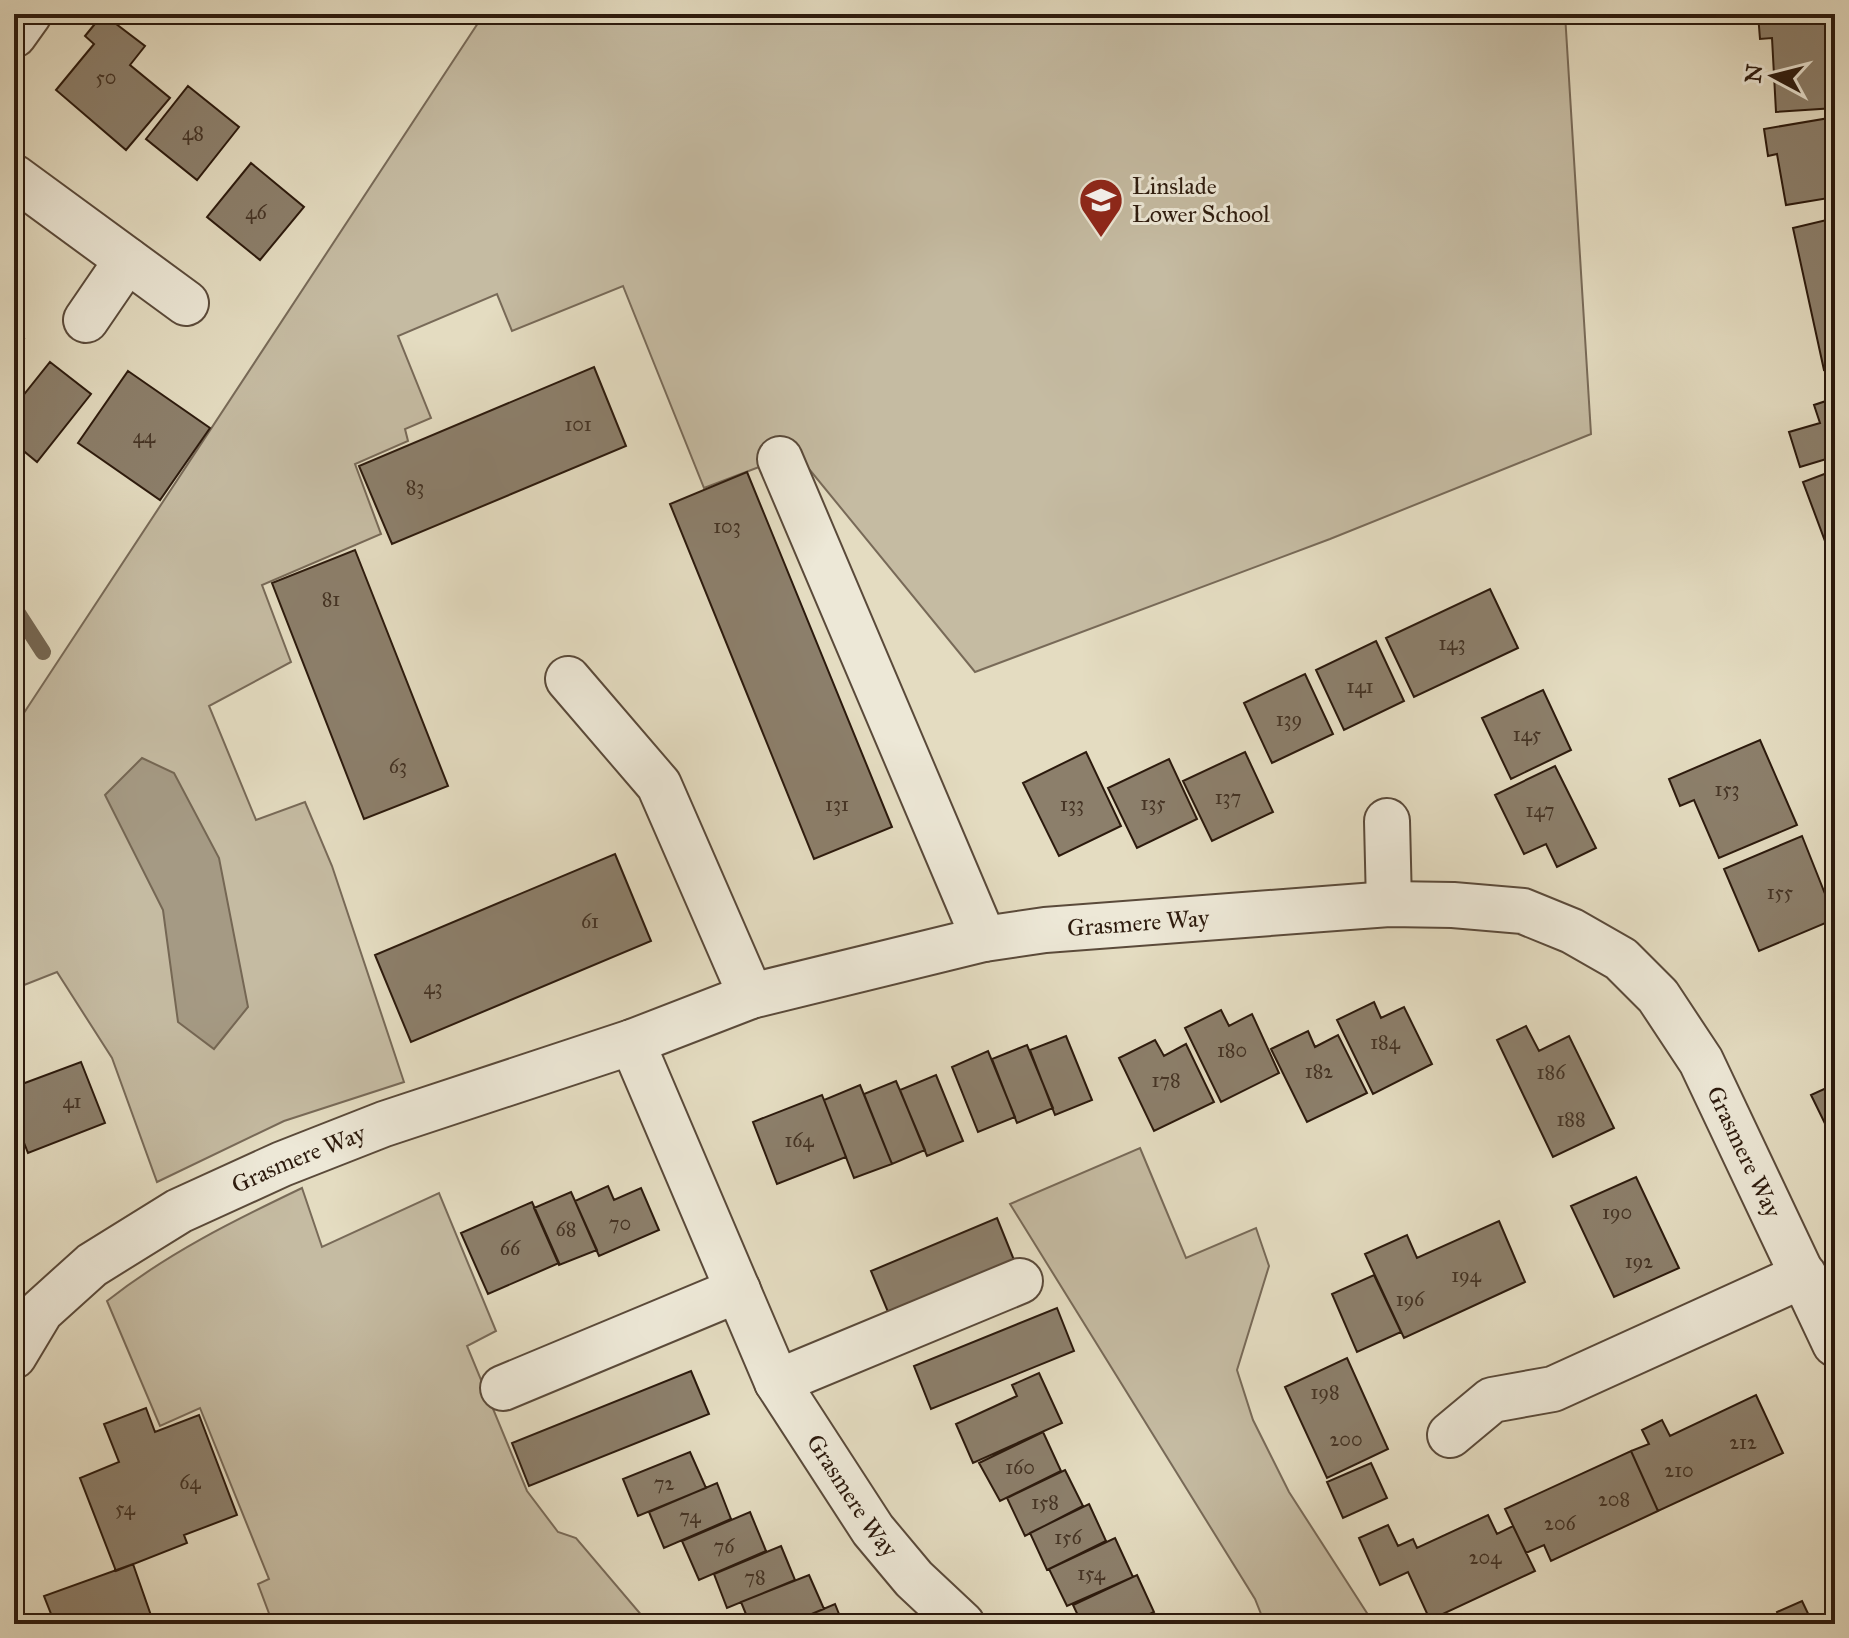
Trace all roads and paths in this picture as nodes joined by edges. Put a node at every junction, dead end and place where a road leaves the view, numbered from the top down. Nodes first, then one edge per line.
1 (29, 14) edge
2 (14, 35) edge
3 (14, 177) edge
4 (127, 260) junction
5 (186, 303) dead end
6 (86, 320) dead end
7 (780, 459) dead end
8 (568, 679) dead end
9 (1387, 821) dead end
10 (1389, 904) junction
11 (984, 939) junction
12 (751, 996) junction
13 (632, 1042) junction
14 (1804, 1275) junction
15 (1020, 1281) dead end
16 (738, 1290) junction
17 (1835, 1344) edge
18 (14, 1356) edge
19 (777, 1382) junction
20 (503, 1388) dead end
21 (1450, 1435) dead end
22 (962, 1624) edge

1 - 2 street
3 - 4 street
4 - 5 street
4 - 6 street
7 - 11 street
8 - 12 street
9 - 10 street
10 - 11 street, Grasmere Way
10 - 14 street, Grasmere Way
11 - 12 street, Grasmere Way
12 - 13 street, Grasmere Way
13 - 16 street, Grasmere Way
13 - 18 street, Grasmere Way
14 - 17 street, Grasmere Way
14 - 21 street
15 - 19 street
16 - 19 street, Grasmere Way
16 - 20 street
19 - 22 street, Grasmere Way

